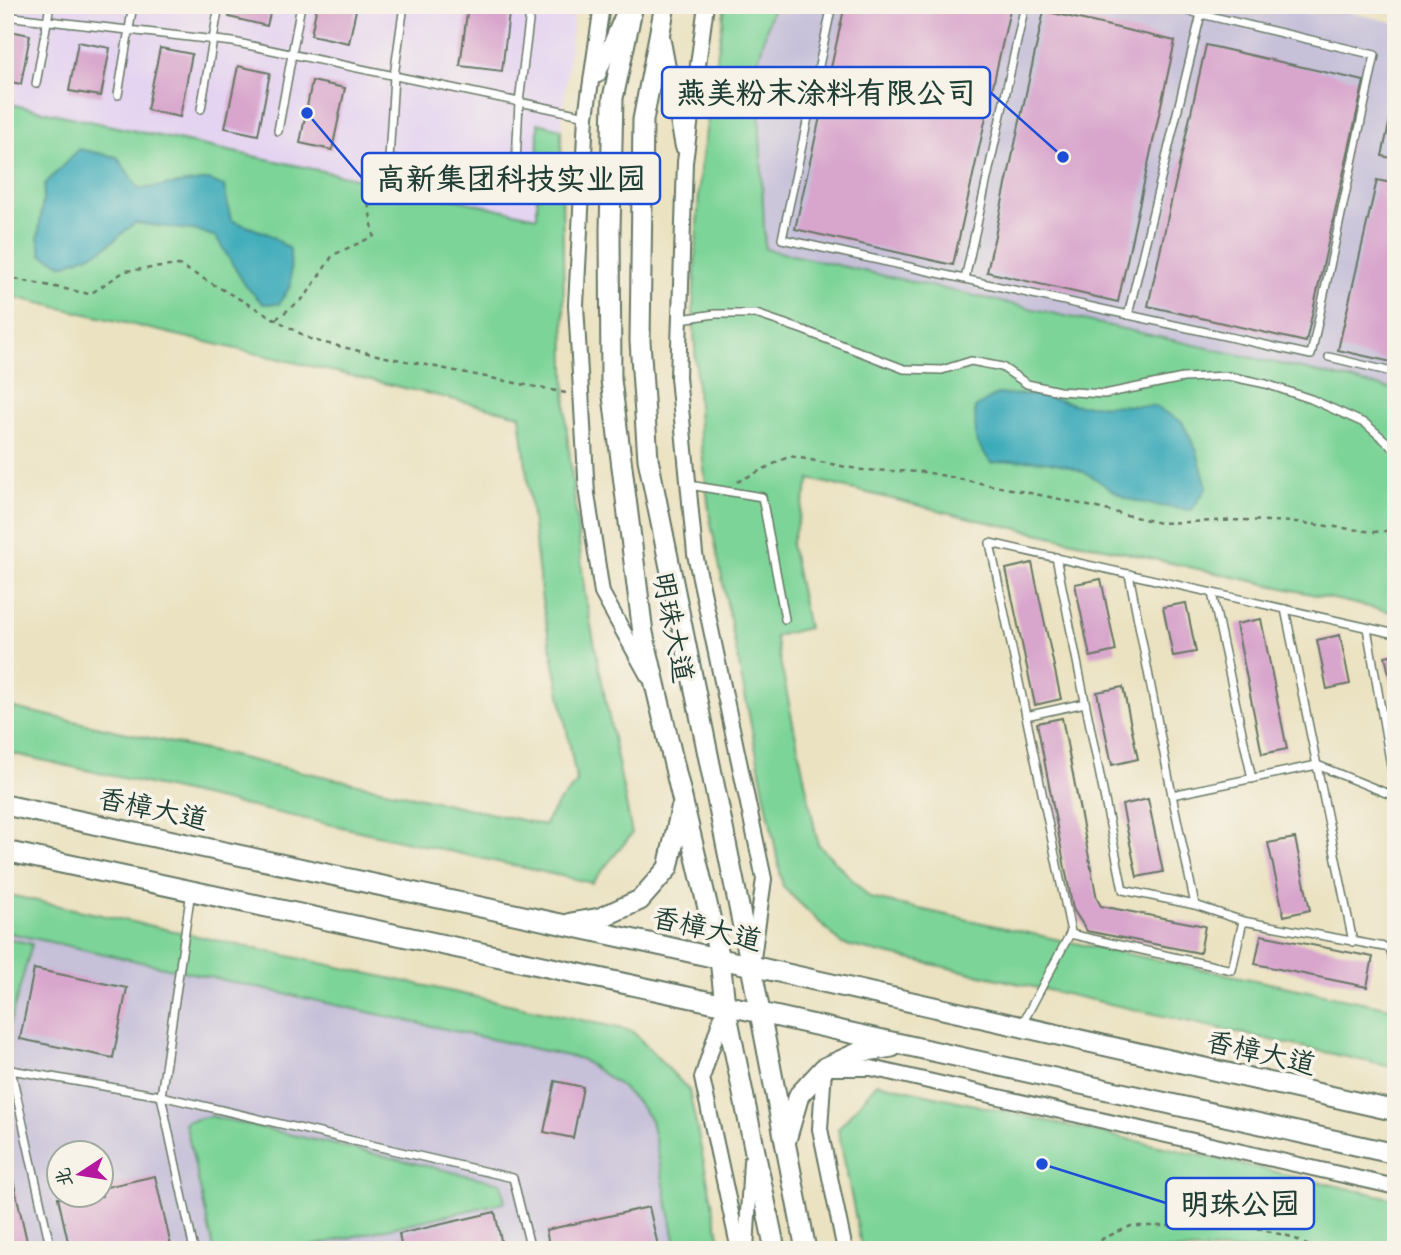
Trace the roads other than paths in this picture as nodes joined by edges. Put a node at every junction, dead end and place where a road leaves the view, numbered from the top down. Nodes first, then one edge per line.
1 (50, 5) edge
2 (133, 5) edge
3 (219, 5) edge
4 (301, 5) edge
5 (404, 5) edge
6 (531, 5) edge
7 (602, 5) edge
8 (627, 5) edge
9 (633, 5) edge
10 (664, 5) edge
11 (706, 5) edge
12 (832, 5) edge
13 (1025, 5) edge
14 (1163, 5) edge
15 (1200, 14) junction
16 (5, 16) edge
17 (47, 21) junction
18 (661, 26) junction
19 (129, 30) junction
20 (213, 40) junction
21 (292, 54) junction
22 (394, 76) junction
23 (36, 84) dead end
24 (118, 95) dead end
25 (589, 95) junction
26 (519, 102) junction
27 (201, 109) dead end
28 (586, 116) junction
29 (278, 131) dead end
30 (685, 162) junction
31 (965, 279) junction
32 (1128, 315) junction
33 (680, 319) junction
34 (1329, 358) dead end
35 (1396, 373) edge
36 (1396, 450) edge
37 (688, 485) junction
38 (1056, 557) junction
39 (1129, 574) junction
40 (1212, 593) junction
41 (1285, 609) junction
42 (785, 619) dead end
43 (1367, 628) junction
44 (1396, 634) edge
45 (657, 693) junction
46 (1085, 703) junction
47 (1026, 716) junction
48 (1317, 765) junction
49 (1252, 779) junction
50 (1172, 795) junction
51 (1396, 796) edge
52 (682, 801) junction
53 (5, 805) edge
54 (5, 851) edge
55 (191, 890) junction
56 (1195, 905) junction
57 (1243, 920) junction
58 (562, 925) junction
59 (1070, 934) junction
60 (1353, 942) junction
61 (720, 959) junction
62 (751, 966) junction
63 (1396, 974) edge
64 (725, 1004) junction
65 (759, 1012) junction
66 (1021, 1027) junction
67 (903, 1045) junction
68 (824, 1068) junction
69 (8, 1070) edge
70 (161, 1096) junction
71 (1396, 1111) edge
72 (752, 1138) junction
73 (785, 1145) junction
74 (1396, 1154) edge
75 (1396, 1187) edge
76 (51, 1250) edge
77 (194, 1250) edge
78 (531, 1250) edge
79 (739, 1250) edge
80 (746, 1250) edge
81 (775, 1250) edge
82 (806, 1250) edge
83 (845, 1250) edge

1 - 17 lane
2 - 19 lane
3 - 20 lane
4 - 21 lane
5 - 22 lane
6 - 26 lane
7 - 25 street
8 - 25 street
9 - 45 main road, 明珠大道
10 - 18 main road, 明珠大道
11 - 30 street
12 - 31 lane
13 - 31 lane
14 - 15 lane
15 - 32 lane
15 - 32 lane
16 - 17 lane
17 - 19 lane
17 - 23 lane
18 - 30 street
18 - 62 main road, 明珠大道
19 - 20 lane
19 - 24 lane
20 - 21 lane
20 - 27 lane
21 - 22 lane
21 - 29 lane
22 - 26 lane
22 - 26 lane
25 - 28 street
26 - 28 lane
28 - 45 street
30 - 33 street
31 - 32 lane
33 - 36 lane
33 - 37 street
34 - 35 lane
37 - 42 lane
37 - 62 street
38 - 39 lane
38 - 46 lane
38 - 47 lane
39 - 40 lane
39 - 50 lane
40 - 41 lane
40 - 49 lane
41 - 43 lane
41 - 48 lane
43 - 44 lane
43 - 51 lane
45 - 52 main road, 明珠大道
46 - 47 lane
46 - 56 lane
47 - 59 lane
48 - 49 lane
48 - 51 lane
48 - 60 lane
49 - 50 lane
50 - 56 lane
52 - 58 main road
52 - 61 main road, 明珠大道
53 - 58 main road, 香樟大道
54 - 55 main road
55 - 64 main road
55 - 70 lane
56 - 57 lane
57 - 59 lane
57 - 60 lane
58 - 61 main road, 香樟大道
59 - 66 lane
60 - 63 lane
61 - 62 main road, 香樟大道
61 - 64 main road, 明珠大道
62 - 65 main road, 明珠大道
62 - 66 main road, 香樟大道
64 - 65 main road
64 - 72 main road, 明珠大道
64 - 79 street
65 - 67 main road
65 - 73 main road, 明珠大道
66 - 71 main road, 香樟大道
67 - 68 main road
67 - 74 main road
68 - 73 main road
68 - 75 street
68 - 83 street
69 - 70 lane
69 - 76 lane
70 - 77 lane
70 - 78 lane
72 - 80 street
72 - 81 main road, 明珠大道
73 - 82 main road, 明珠大道

